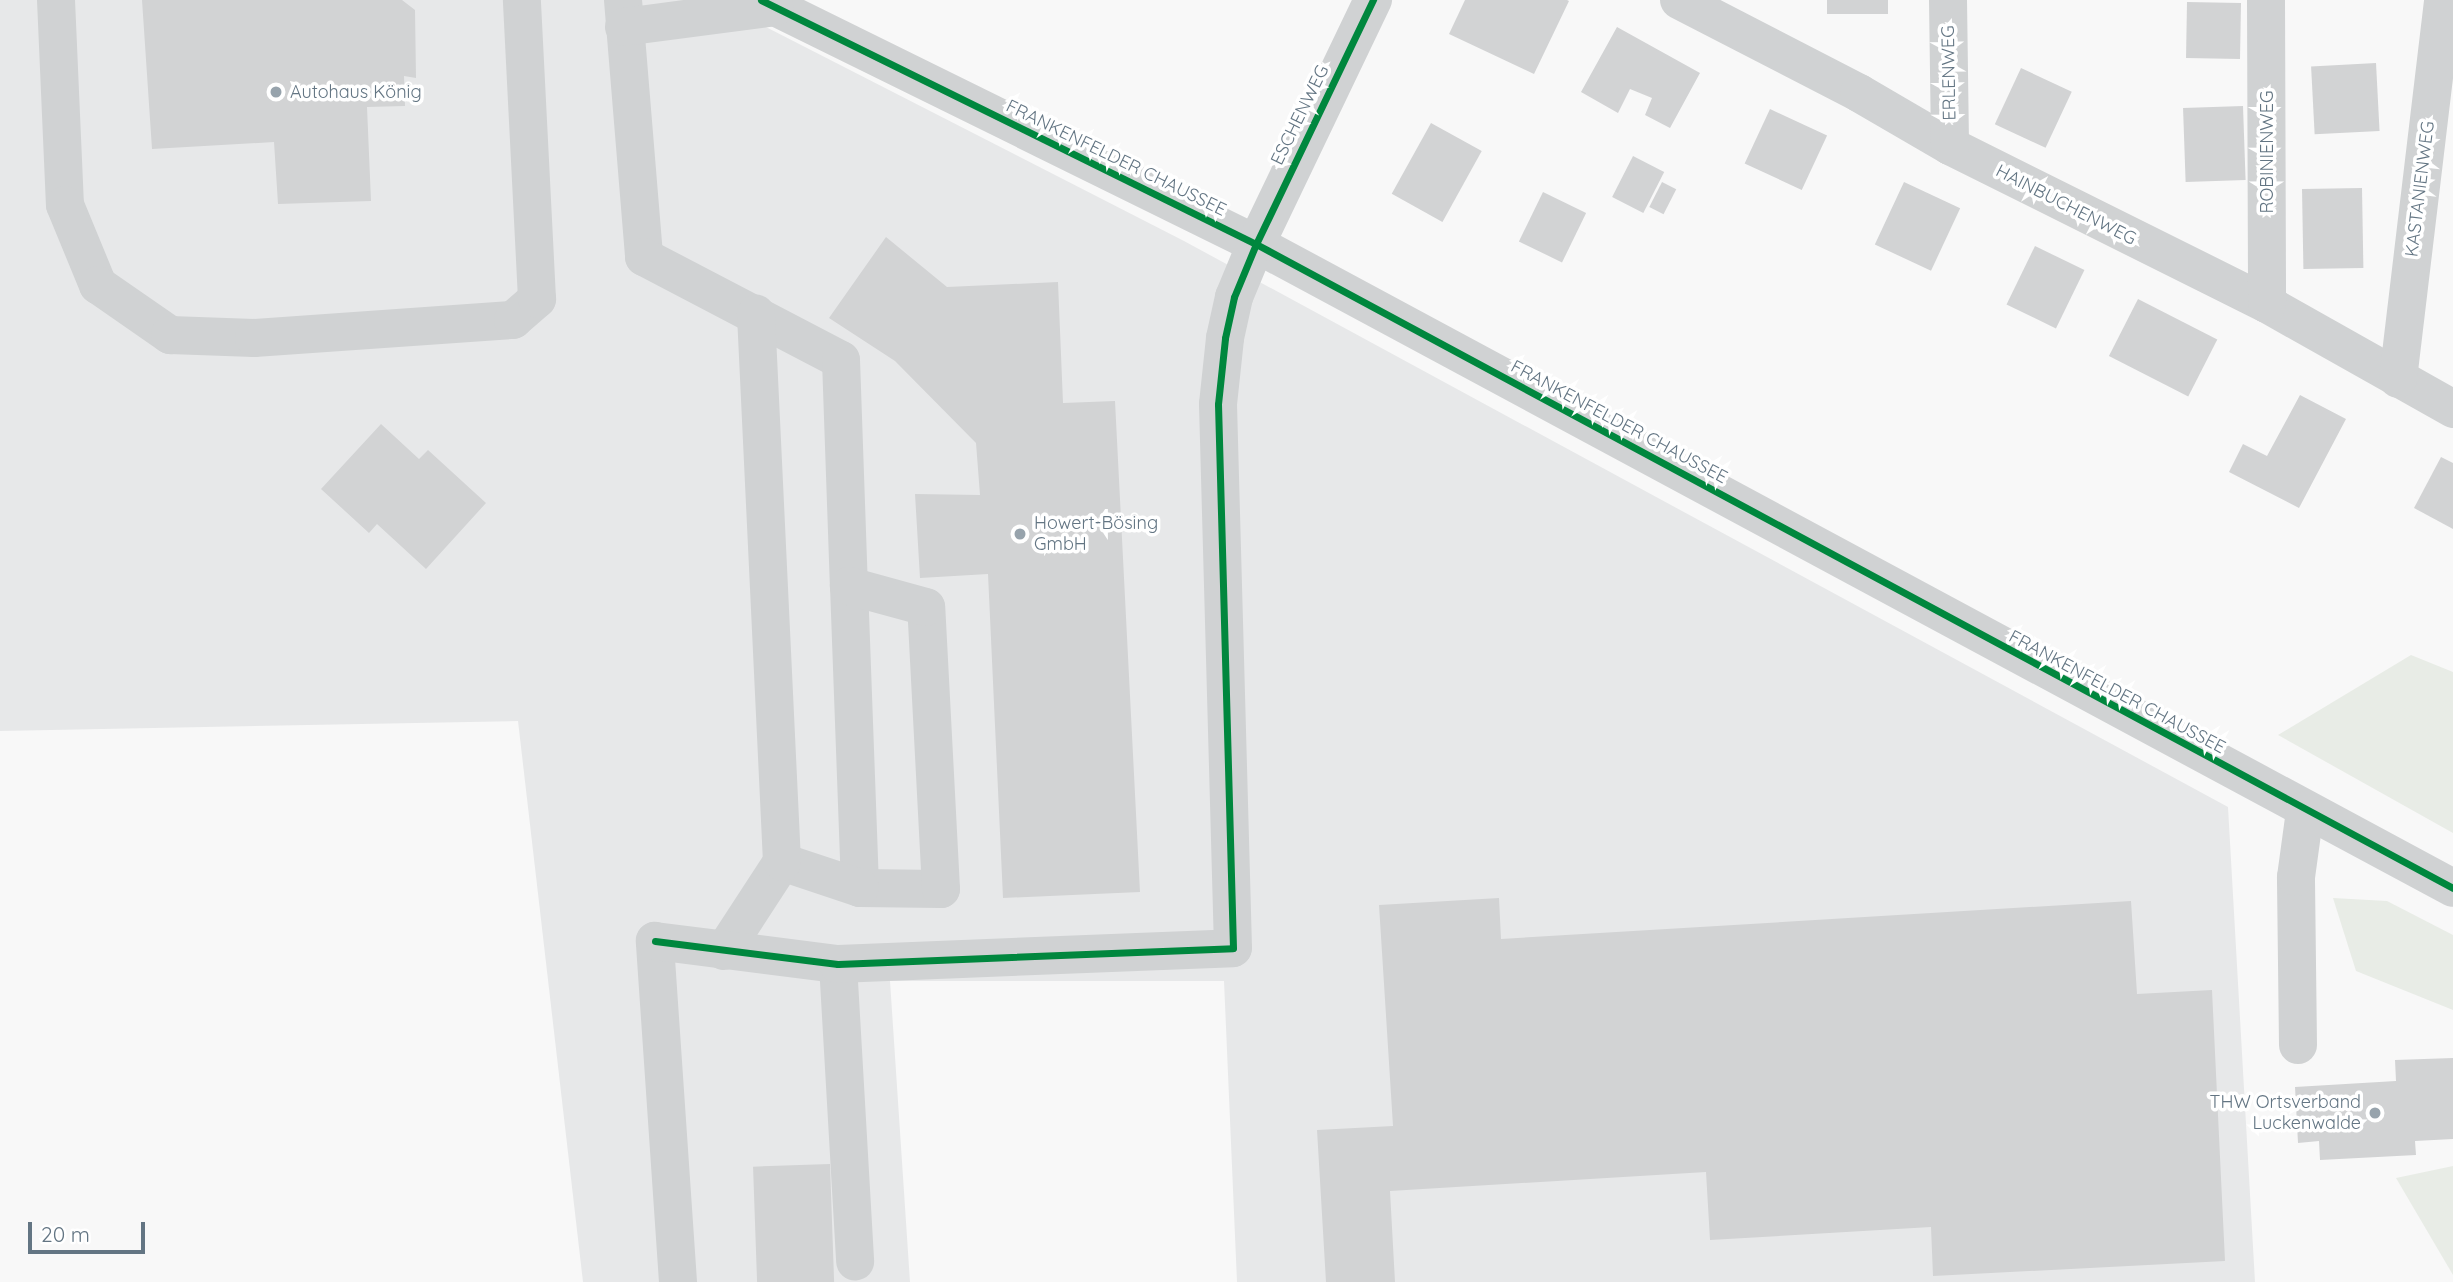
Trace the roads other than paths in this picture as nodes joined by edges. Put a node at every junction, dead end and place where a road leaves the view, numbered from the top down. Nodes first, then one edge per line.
1 (56, 0) edge
2 (522, 0) edge
3 (1373, 0) edge
4 (1679, 0) edge
5 (1948, 0) edge
6 (2266, 0) edge
7 (2443, 0) edge
8 (768, 3) edge
9 (624, 13) edge
10 (1950, 146) junction
11 (1256, 244) junction
12 (2267, 304) junction
13 (756, 314) junction
14 (2398, 379) junction
15 (2453, 409) edge
16 (849, 586) junction
17 (2305, 811) junction
18 (782, 862) junction
19 (860, 888) junction
20 (2453, 888) edge
21 (724, 951) junction
22 (838, 964) junction
23 (2298, 1045) dead end
24 (855, 1262) dead end
25 (678, 1282) edge

1 - 2 street
3 - 11 street, ESCHENWEG
4 - 10 street, HAINBUCHENWEG
5 - 10 street, ERLENWEG
6 - 12 street, ROBINIENWEG
7 - 14 street, KASTANIENWEG
8 - 9 street
8 - 11 street, FRANKENFELDER CHAUSSEE
9 - 13 street
10 - 12 street, HAINBUCHENWEG
11 - 17 street, FRANKENFELDER CHAUSSEE
11 - 22 street, ESCHENWEG
12 - 14 street, HAINBUCHENWEG
13 - 16 street
13 - 18 street
14 - 15 street, HAINBUCHENWEG
16 - 19 street
16 - 19 street
17 - 20 street, FRANKENFELDER CHAUSSEE
17 - 23 street
18 - 19 street
18 - 21 street
21 - 22 street
21 - 25 street
22 - 24 street

